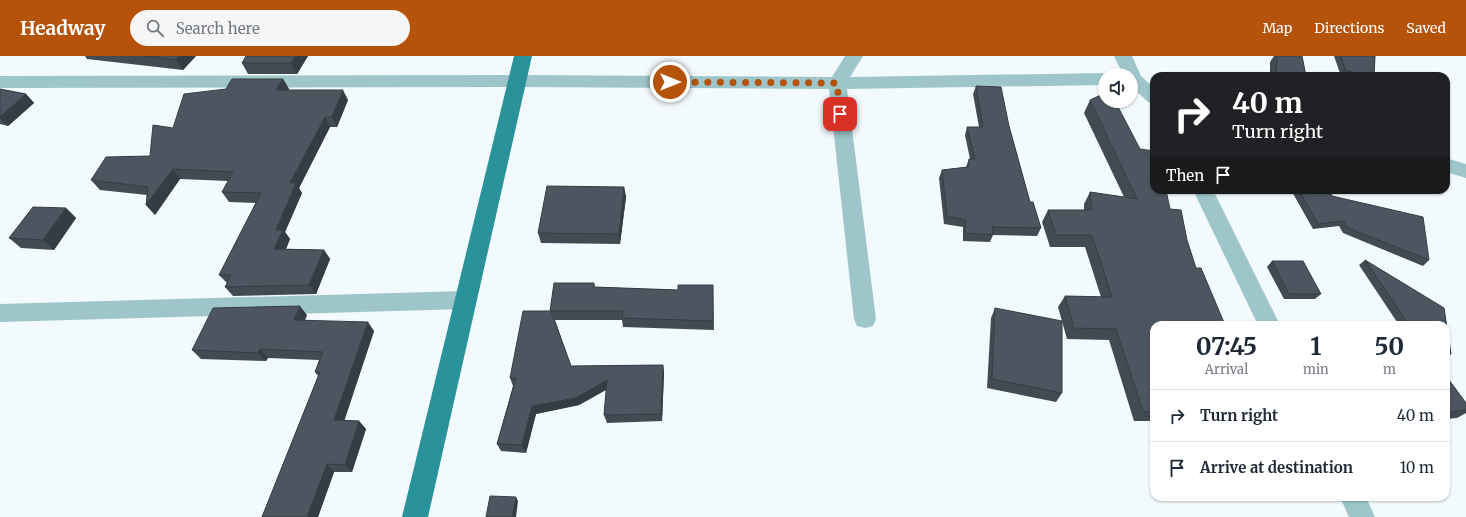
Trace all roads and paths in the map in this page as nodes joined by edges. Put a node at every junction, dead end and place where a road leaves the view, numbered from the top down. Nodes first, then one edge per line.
1 (523, 56) edge
2 (854, 56) edge
3 (1123, 56) edge
4 (1128, 68) edge
5 (1098, 79) edge
6 (1138, 80) edge
7 (517, 81) junction
8 (0, 82) edge
9 (837, 83) junction
10 (1150, 83) edge
11 (1138, 84) edge
12 (1150, 94) edge
13 (1450, 166) edge
14 (1466, 171) edge
15 (1205, 194) edge
16 (466, 300) junction
17 (0, 313) edge
18 (865, 319) dead end
19 (1266, 321) edge
20 (1355, 501) edge
21 (415, 517) edge
22 (1362, 517) edge

1 - 7 highway
2 - 9 street
3 - 4 street
5 - 9 street
6 - 10 street
7 - 8 street
7 - 9 street
7 - 16 highway
9 - 18 street
11 - 12 street
13 - 14 street
15 - 19 street
16 - 17 street
16 - 21 highway
20 - 22 street

